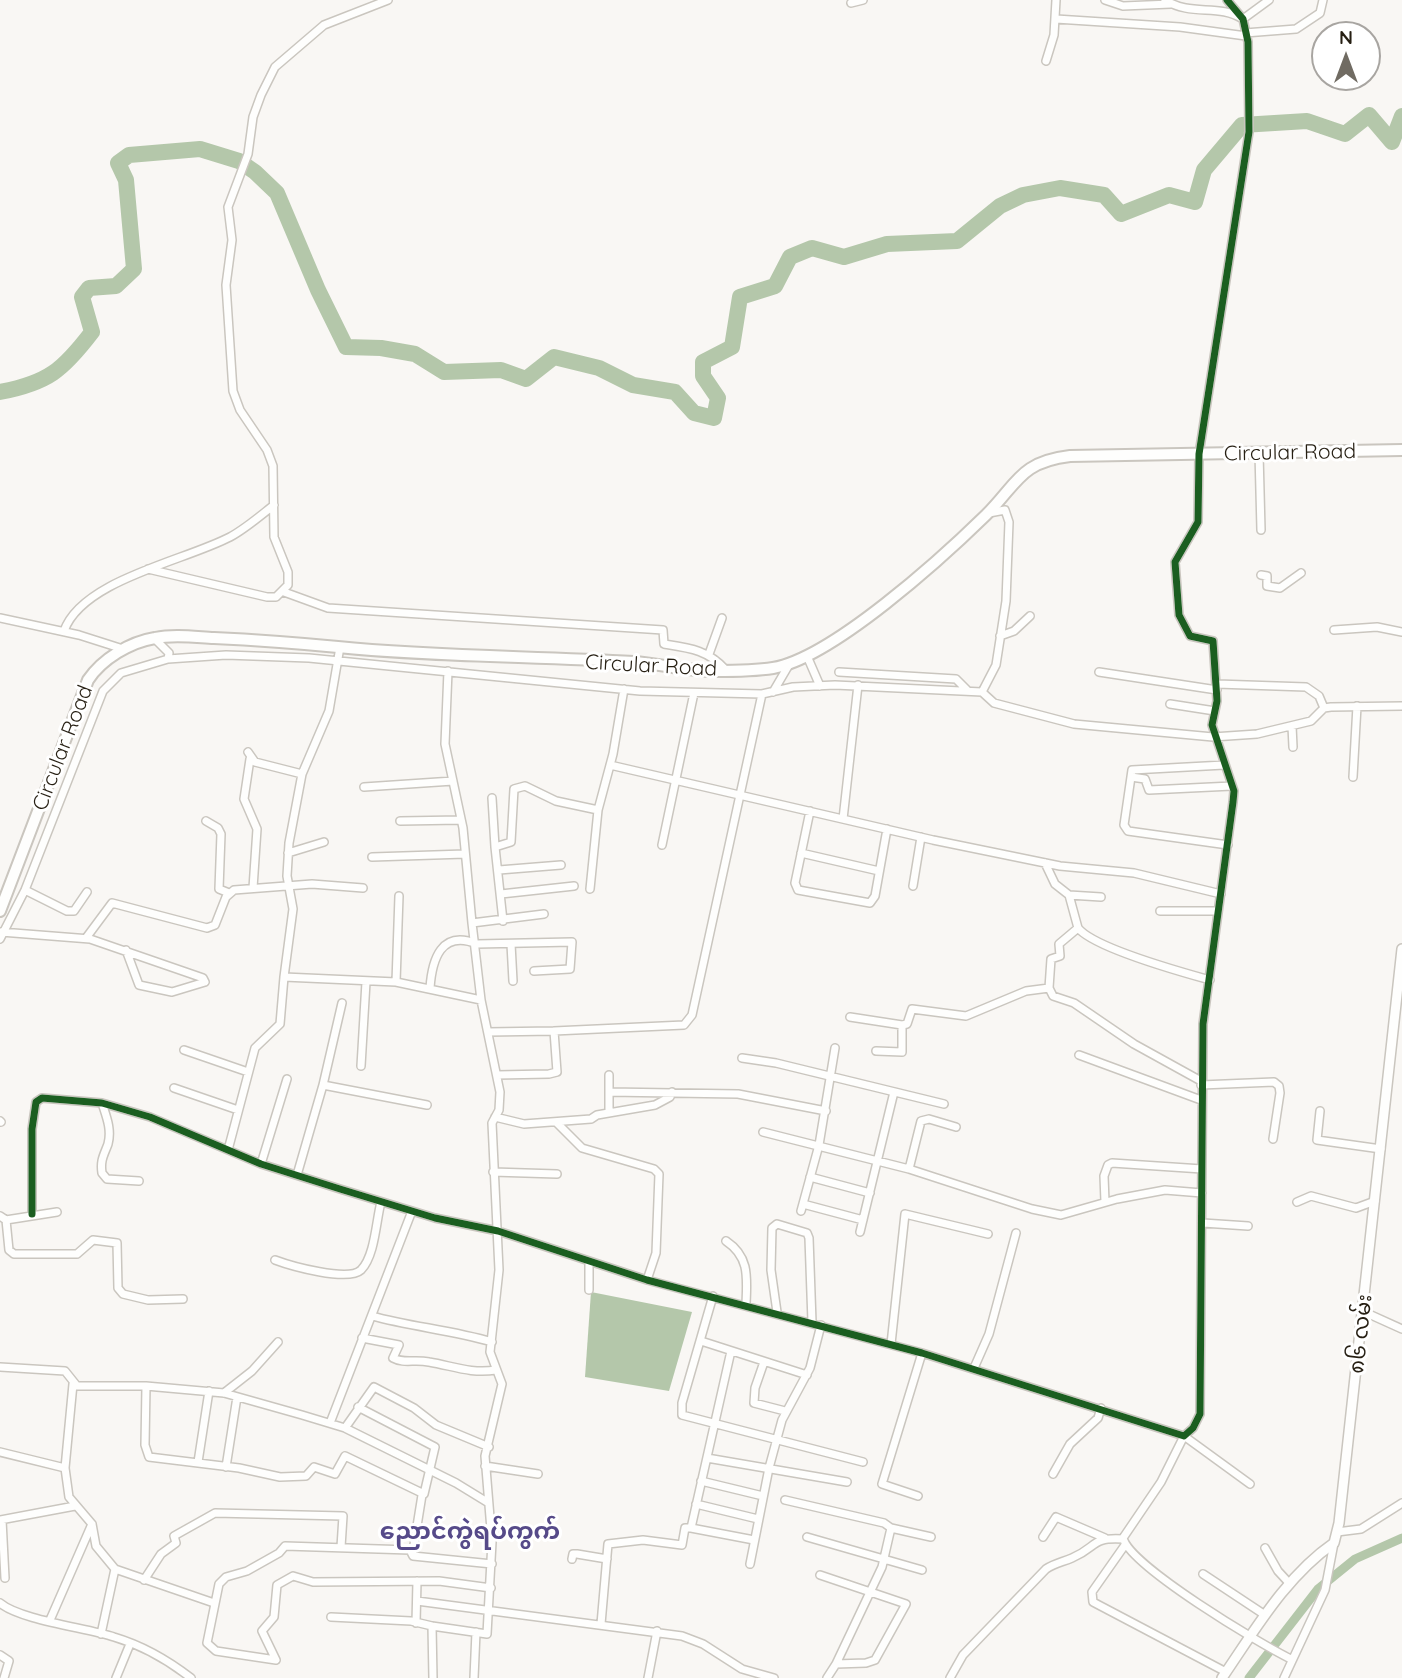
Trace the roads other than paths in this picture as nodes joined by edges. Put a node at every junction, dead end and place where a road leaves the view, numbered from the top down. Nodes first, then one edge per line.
1 (388, 0) edge
2 (863, 0) edge
3 (1056, 0) edge
4 (1105, 0) edge
5 (1227, 0) edge
6 (1269, 0) edge
7 (1323, 0) edge
8 (1168, 2) edge
9 (851, 3) dead end
10 (1056, 19) junction
11 (1243, 19) junction
12 (1246, 34) junction
13 (1046, 61) dead end
14 (1402, 450) edge
15 (1259, 453) junction
16 (1199, 454) junction
17 (274, 505) junction
18 (988, 513) junction
19 (1261, 530) dead end
20 (148, 569) junction
21 (1301, 572) dead end
22 (1261, 575) dead end
23 (284, 592) junction
24 (1030, 616) dead end
25 (0, 618) edge
26 (722, 618) dead end
27 (1334, 630) dead end
28 (64, 631) junction
29 (1402, 632) edge
30 (1000, 636) junction
31 (154, 638) junction
32 (340, 648) junction
33 (124, 649) junction
34 (709, 654) junction
35 (807, 656) junction
36 (168, 659) junction
37 (337, 660) junction
38 (792, 662) junction
39 (726, 670) junction
40 (448, 671) junction
41 (839, 672) dead end
42 (1098, 672) dead end
43 (858, 685) junction
44 (820, 686) junction
45 (1217, 687) junction
46 (624, 689) junction
47 (967, 690) junction
48 (982, 692) junction
49 (694, 693) junction
50 (773, 693) junction
51 (762, 694) junction
52 (1171, 704) dead end
53 (1357, 706) junction
54 (1402, 706) edge
55 (1324, 708) junction
56 (1215, 711) junction
57 (1292, 726) junction
58 (1213, 737) junction
59 (1293, 747) dead end
60 (610, 765) junction
61 (1224, 765) junction
62 (302, 774) junction
63 (1131, 776) junction
64 (1353, 777) dead end
65 (675, 780) junction
66 (453, 781) junction
67 (1231, 786) junction
68 (364, 787) dead end
69 (740, 795) junction
70 (492, 798) dead end
71 (598, 810) junction
72 (810, 811) junction
73 (843, 819) junction
74 (461, 820) junction
75 (206, 821) dead end
76 (400, 821) dead end
77 (887, 829) junction
78 (921, 837) junction
79 (324, 842) dead end
80 (662, 845) dead end
81 (1228, 845) junction
82 (495, 847) junction
83 (288, 853) junction
84 (801, 853) junction
85 (466, 854) junction
86 (372, 857) dead end
87 (1045, 863) junction
88 (561, 864) dead end
89 (499, 870) junction
90 (879, 871) junction
91 (289, 885) junction
92 (574, 886) dead end
93 (913, 886) dead end
94 (253, 888) junction
95 (363, 888) dead end
96 (25, 890) junction
97 (590, 890) dead end
98 (88, 892) dead end
99 (229, 893) junction
100 (501, 894) junction
101 (1221, 894) junction
102 (1069, 895) junction
103 (399, 896) dead end
104 (1101, 897) dead end
105 (0, 911) edge
106 (1160, 911) dead end
107 (1218, 911) junction
108 (544, 914) dead end
109 (503, 920) junction
110 (472, 923) junction
111 (1078, 928) junction
112 (1, 934) edge
113 (86, 938) junction
114 (477, 944) junction
115 (512, 944) junction
116 (1402, 949) edge
117 (126, 950) junction
118 (534, 971) dead end
119 (284, 977) junction
120 (1210, 980) junction
121 (513, 981) dead end
122 (366, 982) junction
123 (396, 982) junction
124 (430, 988) junction
125 (1049, 988) junction
126 (1399, 997) edge
127 (481, 1000) junction
128 (342, 1003) dead end
129 (850, 1017) dead end
130 (902, 1026) junction
131 (554, 1031) junction
132 (488, 1032) junction
133 (1392, 1042) junction
134 (1402, 1046) edge
135 (835, 1048) dead end
136 (184, 1050) dead end
137 (876, 1051) dead end
138 (1079, 1055) dead end
139 (742, 1058) dead end
140 (361, 1066) dead end
141 (248, 1072) junction
142 (497, 1075) junction
143 (609, 1075) dead end
144 (831, 1075) junction
145 (286, 1079) dead end
146 (1201, 1083) junction
147 (323, 1085) junction
148 (173, 1088) dead end
149 (610, 1092) junction
150 (672, 1092) junction
151 (894, 1092) junction
152 (1201, 1100) junction
153 (102, 1102) junction
154 (944, 1104) dead end
155 (428, 1105) dead end
156 (238, 1111) junction
157 (826, 1111) junction
158 (1320, 1111) dead end
159 (610, 1113) junction
160 (495, 1117) junction
161 (556, 1122) junction
162 (956, 1127) dead end
163 (763, 1132) dead end
164 (1273, 1139) dead end
165 (819, 1145) junction
166 (1381, 1149) junction
167 (228, 1150) junction
168 (877, 1162) junction
169 (261, 1164) junction
170 (909, 1169) junction
171 (1202, 1169) junction
172 (493, 1172) junction
173 (557, 1174) dead end
174 (296, 1175) junction
175 (810, 1177) junction
176 (139, 1181) dead end
177 (870, 1193) junction
178 (1202, 1193) junction
179 (1375, 1201) junction
180 (380, 1202) junction
181 (1105, 1202) junction
182 (1297, 1202) dead end
183 (412, 1211) junction
184 (57, 1212) dead end
185 (32, 1214) junction
186 (3, 1218) edge
187 (863, 1220) junction
188 (1203, 1223) junction
189 (1248, 1226) dead end
190 (498, 1231) junction
191 (860, 1232) dead end
192 (1016, 1233) dead end
193 (988, 1234) dead end
194 (726, 1241) dead end
195 (275, 1260) dead end
196 (589, 1263) junction
197 (648, 1280) junction
198 (589, 1290) dead end
199 (713, 1296) junction
200 (183, 1299) dead end
201 (746, 1304) junction
202 (777, 1312) junction
203 (372, 1316) junction
204 (1363, 1316) junction
205 (812, 1322) junction
206 (821, 1325) junction
207 (1402, 1329) edge
208 (362, 1338) junction
209 (701, 1341) junction
210 (278, 1342) dead end
211 (492, 1342) junction
212 (891, 1344) junction
213 (731, 1352) junction
214 (922, 1353) junction
215 (764, 1362) junction
216 (0, 1367) edge
217 (974, 1368) junction
218 (496, 1370) junction
219 (807, 1375) junction
220 (73, 1384) junction
221 (146, 1386) junction
222 (209, 1391) junction
223 (224, 1393) junction
224 (237, 1397) junction
225 (358, 1407) junction
226 (1101, 1408) junction
227 (785, 1411) junction
228 (330, 1423) junction
229 (714, 1424) junction
230 (345, 1428) junction
231 (1184, 1436) junction
232 (776, 1442) junction
233 (489, 1447) junction
234 (0, 1452) edge
235 (707, 1458) junction
236 (198, 1462) junction
237 (863, 1462) dead end
238 (485, 1466) junction
239 (226, 1467) junction
240 (65, 1468) junction
241 (769, 1468) junction
242 (431, 1471) junction
243 (538, 1474) dead end
244 (1053, 1474) dead end
245 (701, 1481) junction
246 (847, 1482) dead end
247 (1250, 1484) dead end
248 (422, 1495) junction
249 (763, 1496) junction
250 (918, 1496) dead end
251 (785, 1500) dead end
252 (487, 1502) junction
253 (1402, 1503) edge
254 (696, 1504) junction
255 (75, 1506) junction
256 (758, 1519) junction
257 (1, 1520) edge
258 (92, 1524) junction
259 (691, 1528) junction
260 (891, 1528) junction
261 (1337, 1532) junction
262 (1043, 1537) dead end
263 (807, 1538) dead end
264 (931, 1538) dead end
265 (1105, 1538) junction
266 (754, 1539) junction
267 (1124, 1542) junction
268 (1334, 1543) junction
269 (341, 1546) junction
270 (1265, 1548) dead end
271 (413, 1551) junction
272 (572, 1559) dead end
273 (607, 1559) junction
274 (885, 1559) junction
275 (492, 1564) junction
276 (750, 1564) dead end
277 (115, 1569) junction
278 (922, 1570) dead end
279 (1203, 1574) dead end
280 (820, 1575) dead end
281 (5, 1578) dead end
282 (144, 1580) junction
283 (417, 1581) junction
284 (1290, 1584) junction
285 (491, 1588) junction
286 (871, 1591) junction
287 (416, 1601) junction
288 (0, 1603) edge
289 (214, 1603) junction
290 (489, 1609) junction
291 (1265, 1615) junction
292 (331, 1617) dead end
293 (50, 1620) junction
294 (416, 1623) junction
295 (601, 1624) junction
296 (432, 1626) junction
297 (657, 1631) junction
298 (477, 1632) junction
299 (101, 1634) junction
300 (1252, 1634) junction
301 (130, 1644) junction
302 (0, 1655) edge
303 (1291, 1659) junction
304 (836, 1664) junction
305 (743, 1669) junction
306 (1224, 1675) edge
307 (4, 1678) edge
308 (116, 1678) edge
309 (191, 1678) edge
310 (433, 1678) edge
311 (474, 1678) edge
312 (648, 1678) edge
313 (738, 1678) edge
314 (774, 1678) edge
315 (827, 1678) edge
316 (950, 1678) edge
317 (1284, 1678) edge

1 - 17 street
2 - 9 street
3 - 10 street
4 - 8 street
5 - 11 street
6 - 11 street
7 - 12 street
8 - 11 street
10 - 12 street
10 - 13 street
11 - 12 street
12 - 16 street
14 - 15 main road, Circular Road
15 - 16 main road, Circular Road
15 - 19 street
16 - 18 main road, Circular Road
16 - 45 street
17 - 20 street
17 - 23 street
18 - 30 street
18 - 35 main road, Circular Road
20 - 23 street
20 - 28 street
21 - 22 street
23 - 34 street
24 - 30 street
25 - 28 street
26 - 34 street
27 - 29 street
28 - 33 street
30 - 48 street
31 - 32 main road, Circular Road
31 - 33 main road, Circular Road
31 - 36 street
32 - 37 street
32 - 39 main road, Circular Road
33 - 105 main road, Circular Road
34 - 39 street
35 - 38 main road, Circular Road
35 - 44 street
36 - 37 street
36 - 96 street
37 - 40 street
37 - 62 street
38 - 39 main road, Circular Road
38 - 50 street
40 - 46 street
40 - 66 street
41 - 47 street
42 - 45 street
43 - 44 street
43 - 47 street
43 - 73 street
44 - 50 street
45 - 55 street
45 - 56 street
46 - 49 street
46 - 60 street
47 - 48 street
48 - 58 street
49 - 51 street
49 - 65 street
50 - 51 street
51 - 69 street
52 - 56 street
53 - 54 street
53 - 55 street
53 - 64 street
55 - 57 street
56 - 58 street
57 - 58 street
57 - 59 street
58 - 61 street
60 - 65 street
60 - 71 street
61 - 63 street
61 - 67 street
62 - 83 street
62 - 94 street
63 - 67 street
63 - 81 street
65 - 69 street
65 - 80 street
66 - 68 street
66 - 74 street
67 - 81 street
69 - 72 street
69 - 131 street
70 - 82 street
71 - 82 street
71 - 97 street
72 - 73 street
72 - 84 street
73 - 77 street
74 - 76 street
74 - 85 street
75 - 99 street
77 - 78 street
77 - 90 street
78 - 87 street
78 - 93 street
79 - 83 street
81 - 101 street
82 - 89 street
83 - 91 street
84 - 90 street
84 - 90 street
85 - 86 street
85 - 110 street
87 - 101 street
87 - 102 street
88 - 89 street
89 - 100 street
91 - 94 street
91 - 95 street
91 - 119 street
92 - 100 street
94 - 99 street
96 - 98 street
96 - 112 street
99 - 113 street
100 - 109 street
101 - 107 street
102 - 104 street
102 - 111 street
103 - 123 street
106 - 107 street
107 - 120 street
108 - 109 street
109 - 110 street
110 - 114 street
111 - 120 street
111 - 125 street
112 - 113 street
113 - 117 street
114 - 115 street
114 - 124 street
114 - 127 street
115 - 118 street
115 - 121 street
116 - 126 street, ၈၆ လမ်း
117 - 117 street
119 - 122 street
119 - 141 street
120 - 146 street
122 - 123 street
122 - 140 street
123 - 124 street
124 - 127 street
125 - 130 street
125 - 146 street
126 - 133 street, ၈၆ လမ်း
127 - 132 street
128 - 147 street
129 - 130 street
130 - 137 street
131 - 132 street
131 - 142 street
132 - 142 street
133 - 134 street
133 - 166 street, ၈၆ လမ်း
135 - 144 street
136 - 141 street
138 - 152 street
139 - 144 street
141 - 156 street
142 - 160 street
143 - 149 street
144 - 151 street
144 - 157 street
145 - 169 street
146 - 152 street
146 - 164 street
147 - 155 street
147 - 174 street
148 - 156 street
149 - 150 street
149 - 159 street
150 - 157 street
150 - 159 street
151 - 154 street
151 - 168 street
152 - 171 street
153 - 167 street
153 - 176 street
153 - 185 street
156 - 167 street
157 - 165 street
158 - 166 street
159 - 161 street
160 - 161 street
160 - 172 street
161 - 197 street
162 - 170 street
163 - 165 street
165 - 168 street
165 - 175 street
166 - 179 street, ၈၆ လမ်း
167 - 169 street
168 - 170 street
168 - 177 street
169 - 174 street
170 - 181 street
171 - 178 street
171 - 181 street
172 - 173 street
172 - 190 street
174 - 180 street
175 - 177 street
175 - 187 street
177 - 187 street
178 - 181 street
178 - 188 street
179 - 182 street
179 - 204 street, ၈၆ လမ်း
180 - 183 street
180 - 195 street
183 - 190 street
183 - 203 street
184 - 185 street
185 - 186 street
186 - 200 street
187 - 191 street
188 - 189 street
188 - 231 street
190 - 196 street
190 - 211 street
192 - 217 street
193 - 212 street
194 - 201 street
196 - 197 street
196 - 198 street
197 - 199 street
199 - 201 street
199 - 209 street
201 - 202 street
202 - 205 street
202 - 205 street
203 - 208 street
203 - 211 street
204 - 207 street
204 - 261 street, ၈၆ လမ်း
205 - 206 street
206 - 212 street
206 - 219 street
208 - 218 street
208 - 228 street
209 - 213 street
209 - 229 street
210 - 223 street
211 - 218 street
212 - 214 street
213 - 215 street
213 - 229 street
214 - 217 street
214 - 250 street
215 - 219 street
215 - 227 street
216 - 220 street
217 - 226 street
218 - 233 street
219 - 227 street
220 - 221 street
220 - 240 street
221 - 222 street
221 - 236 street
222 - 223 street
222 - 236 street
223 - 224 street
224 - 228 street
224 - 239 street
225 - 230 street
225 - 233 street
225 - 242 street
226 - 231 street
226 - 244 street
227 - 232 street
228 - 230 street
229 - 232 street
229 - 235 street
230 - 242 street
231 - 247 street
231 - 267 street
232 - 237 street
232 - 241 street
233 - 238 street
234 - 240 street
235 - 241 street
235 - 245 street
236 - 239 street
238 - 243 street
238 - 252 street
239 - 248 street
240 - 255 street
241 - 246 street
241 - 249 street
242 - 248 street
242 - 252 street
245 - 249 street
245 - 254 street
248 - 271 street
249 - 256 street
251 - 260 street
252 - 275 street
253 - 261 street
254 - 256 street
254 - 259 street
255 - 257 street
255 - 258 street
256 - 266 street
257 - 281 street
258 - 277 street
258 - 293 street
259 - 266 street
259 - 273 street
260 - 264 street
260 - 274 street
261 - 268 street, ၈၆ လမ်း
262 - 265 street
263 - 274 street
265 - 267 street
265 - 316 street
266 - 276 street
267 - 300 street
267 - 306 street
268 - 284 street
268 - 303 street
269 - 271 street
269 - 282 street
269 - 289 street
270 - 284 street
271 - 275 street
272 - 273 street
273 - 295 street
274 - 278 street
274 - 286 street
275 - 285 street
277 - 282 street
277 - 299 street
279 - 291 street
280 - 286 street
282 - 289 street
283 - 285 street
283 - 287 street
283 - 289 street
284 - 291 street
285 - 290 street
286 - 304 street
286 - 304 street
287 - 290 street
287 - 294 street
288 - 293 street
290 - 295 street
290 - 298 street
291 - 300 street
292 - 294 street
293 - 299 street
294 - 296 street
295 - 297 street
296 - 298 street
296 - 310 street
297 - 305 street
297 - 312 street
298 - 311 street
299 - 301 street
300 - 303 street
300 - 306 street
301 - 308 street
301 - 309 street
302 - 307 street
303 - 317 street
304 - 315 street
305 - 313 street
305 - 314 street

